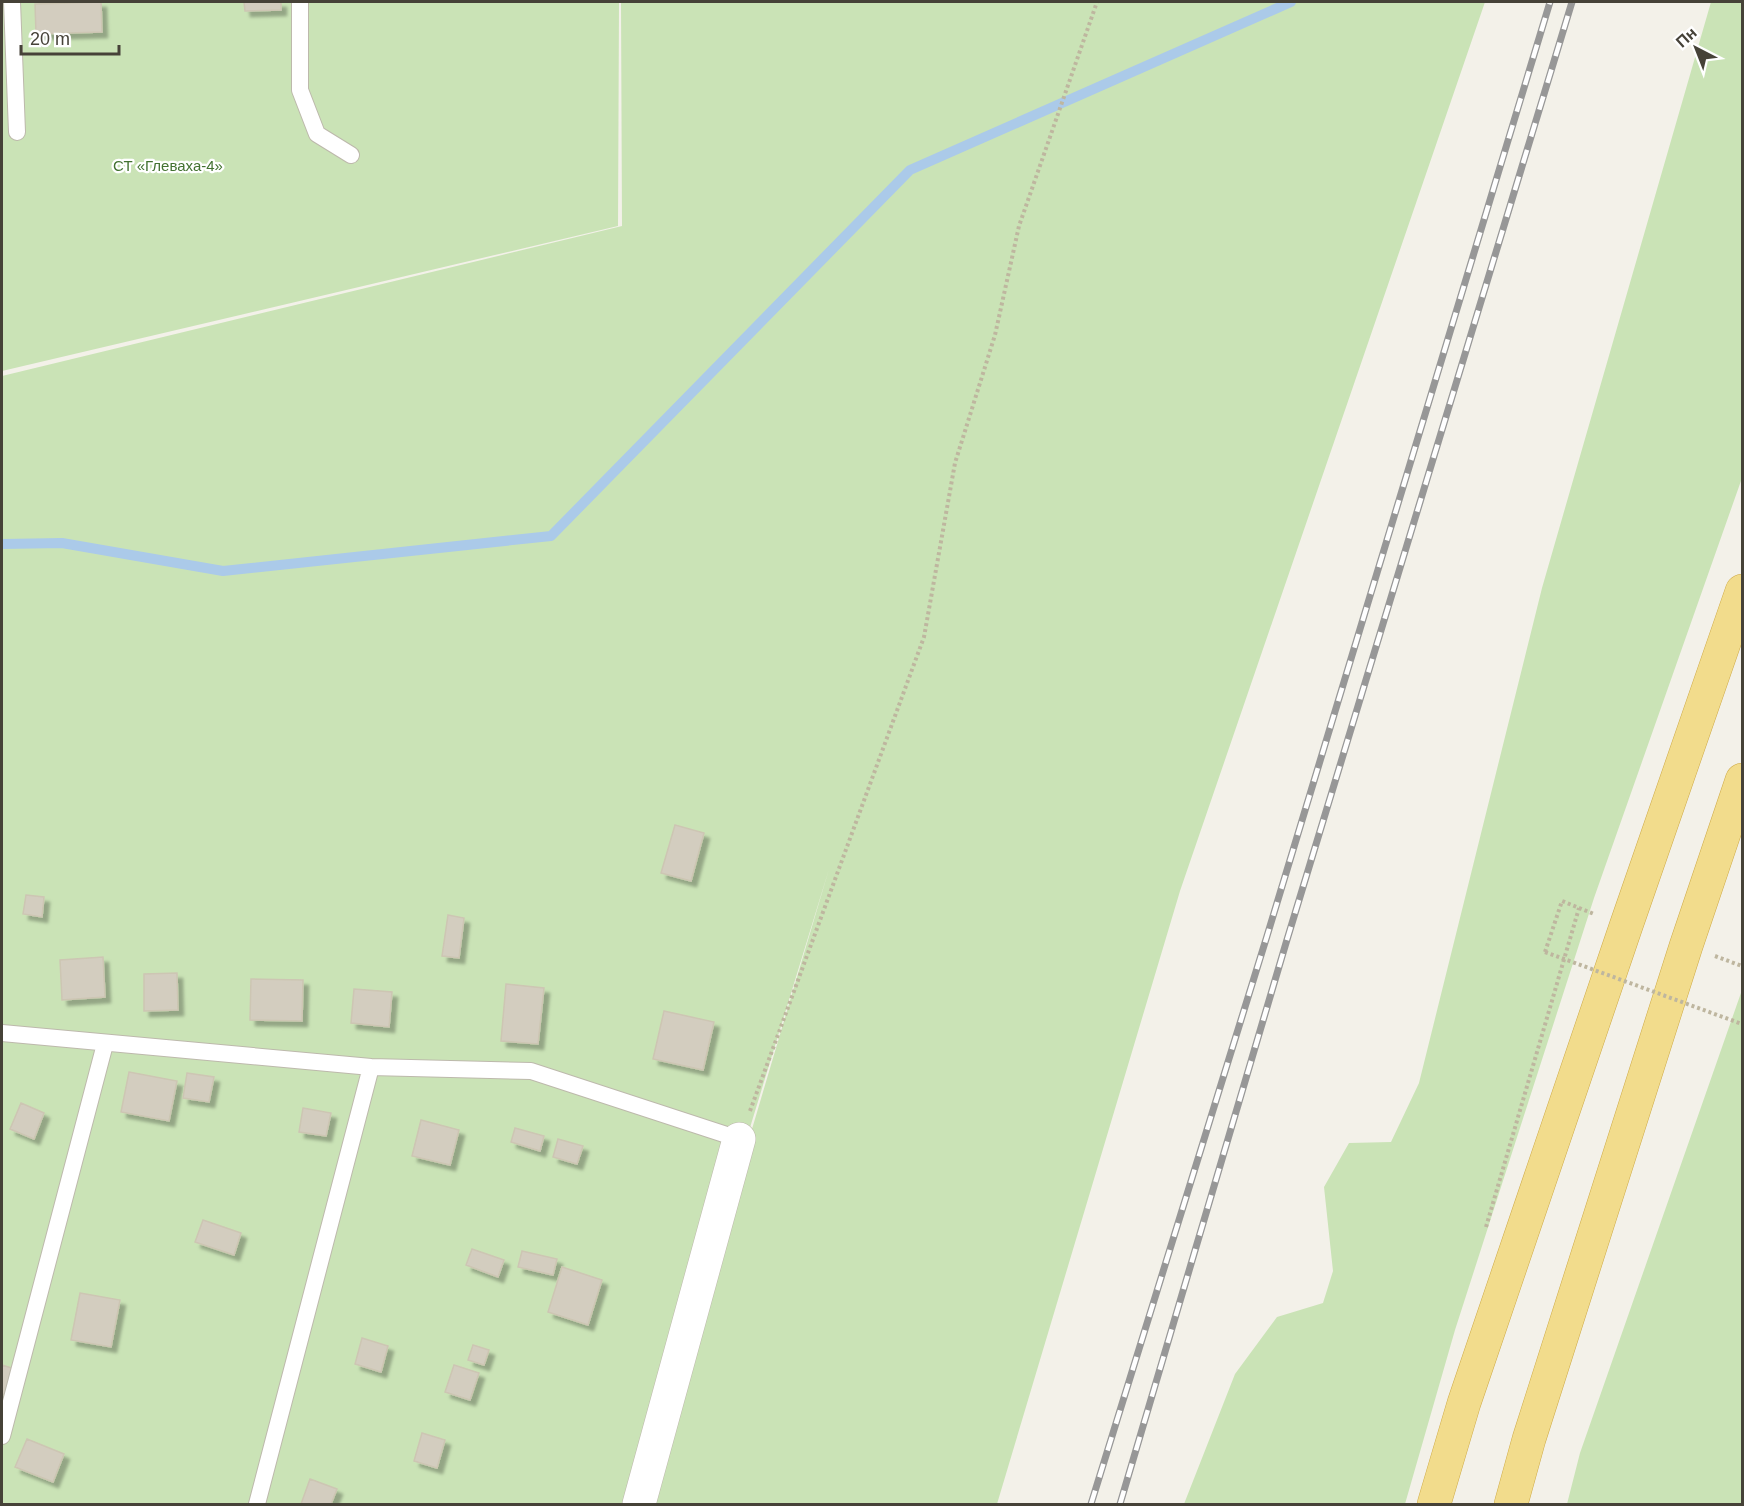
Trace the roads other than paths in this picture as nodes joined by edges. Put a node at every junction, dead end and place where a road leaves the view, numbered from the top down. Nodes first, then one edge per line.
1 (12, 2) edge
2 (300, 2) edge
3 (17, 132) dead end
4 (351, 155) dead end
5 (1743, 591) edge
6 (1743, 780) edge
7 (2, 1033) edge
8 (105, 1044) junction
9 (372, 1067) junction
10 (739, 1139) joint
11 (2, 1436) edge
12 (257, 1504) edge
13 (639, 1504) edge
14 (1434, 1504) edge
15 (1511, 1504) edge

1 - 3 lane
2 - 4 lane
5 - 14 highway
6 - 15 highway
7 - 8 lane
8 - 9 lane
8 - 11 lane
9 - 10 lane
9 - 12 lane
10 - 13 street

